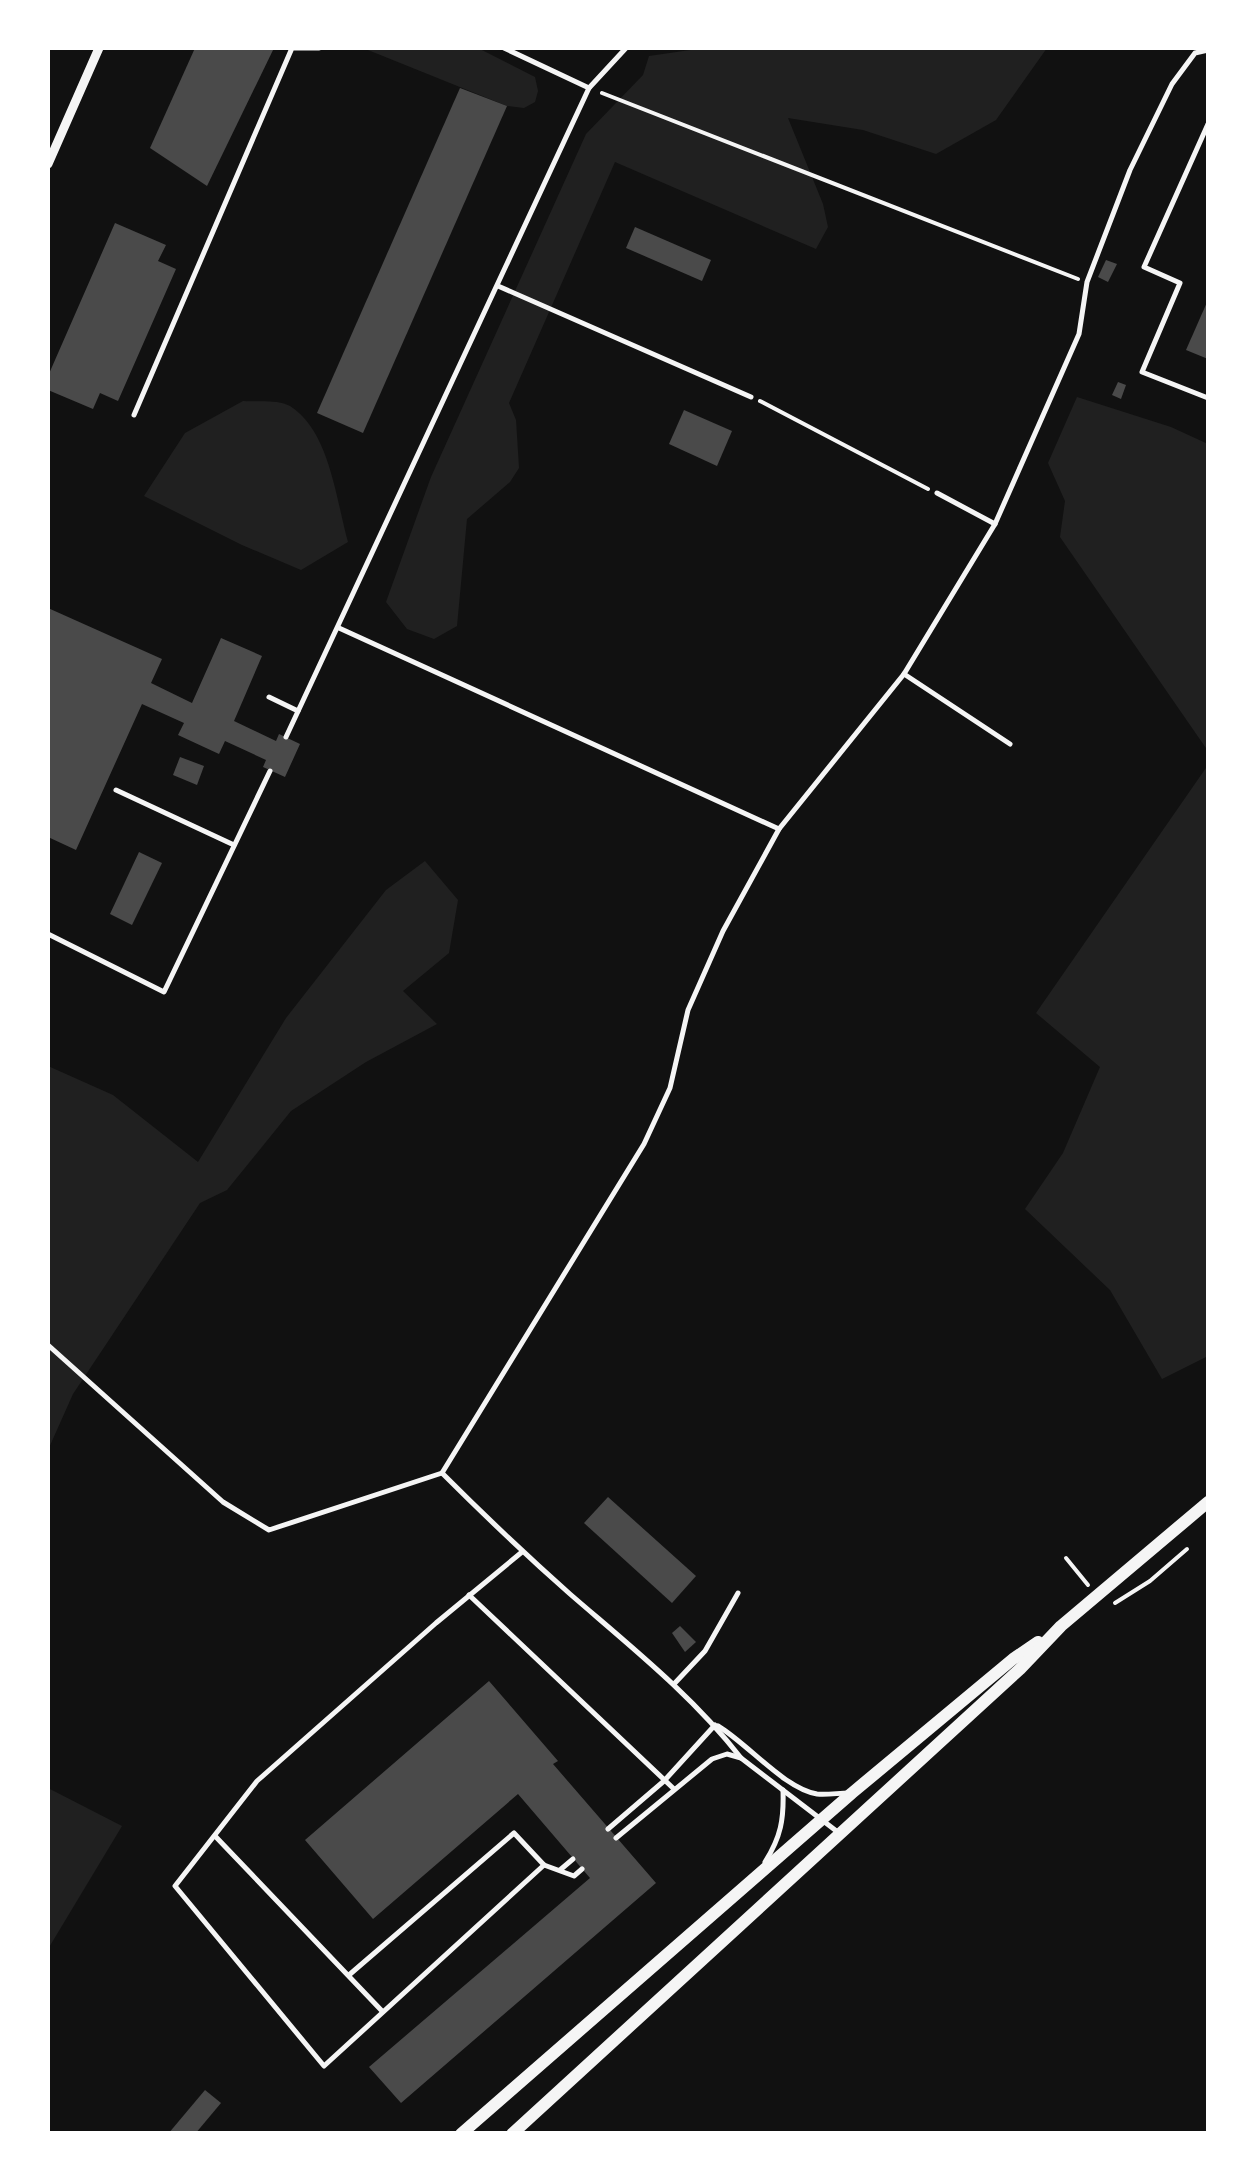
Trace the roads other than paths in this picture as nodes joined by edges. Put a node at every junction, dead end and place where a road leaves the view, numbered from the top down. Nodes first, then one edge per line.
1 (99, 48) edge
2 (319, 48) edge
3 (504, 48) edge
4 (626, 48) edge
5 (1208, 50) edge
6 (589, 88) junction
7 (1208, 124) edge
8 (48, 164) edge
9 (498, 286) junction
10 (751, 397) road end
11 (1208, 398) edge
12 (134, 415) dead end
13 (937, 494) road end
14 (995, 524) junction
15 (339, 628) junction
16 (904, 674) junction
17 (269, 698) dead end
18 (298, 710) junction
19 (286, 737) dead end
20 (1010, 744) dead end
21 (270, 771) dead end
22 (116, 790) dead end
23 (779, 829) junction
24 (234, 845) junction
25 (48, 934) edge
26 (48, 1345) edge
27 (442, 1473) junction
28 (1208, 1502) edge
29 (522, 1552) junction
30 (738, 1593) dead end
31 (469, 1595) junction
32 (1061, 1626) junction
33 (674, 1684) junction
34 (715, 1725) junction
35 (741, 1758) junction
36 (664, 1780) junction
37 (674, 1789) junction
38 (782, 1790) junction
39 (852, 1793) junction
40 (822, 1820) junction
41 (608, 1828) dead end
42 (842, 1835) junction
43 (215, 1836) junction
44 (616, 1838) dead end
45 (573, 1859) dead end
46 (544, 1865) junction
47 (582, 1869) dead end
48 (560, 1870) junction
49 (755, 1878) junction
50 (349, 1975) junction
51 (383, 2012) junction
52 (461, 2134) edge
53 (512, 2134) edge

1 - 8 street
2 - 12 lane
3 - 6 lane
4 - 6 lane
5 - 14 lane
6 - 9 lane
7 - 11 lane
9 - 10 lane
9 - 15 lane
13 - 14 lane
14 - 16 lane
15 - 18 lane
15 - 23 lane
16 - 20 lane
16 - 23 lane
17 - 18 lane
18 - 19 lane
21 - 24 lane
22 - 24 lane
23 - 27 lane
24 - 25 lane
26 - 27 lane
27 - 29 lane
28 - 32 main road
29 - 31 lane
29 - 33 lane
30 - 33 lane
31 - 36 lane
31 - 43 lane
32 - 39 main road
32 - 42 main road
33 - 34 lane
34 - 35 lane
34 - 36 lane
34 - 39 lane
35 - 37 lane
35 - 38 lane
36 - 37 lane
36 - 41 lane
37 - 44 lane
38 - 40 lane
38 - 49 lane
39 - 40 main road
40 - 42 lane
40 - 49 main road
42 - 53 main road
43 - 50 lane
43 - 51 lane
45 - 48 lane
46 - 48 lane
46 - 50 lane
46 - 51 lane
47 - 48 lane
49 - 52 main road
50 - 51 lane

